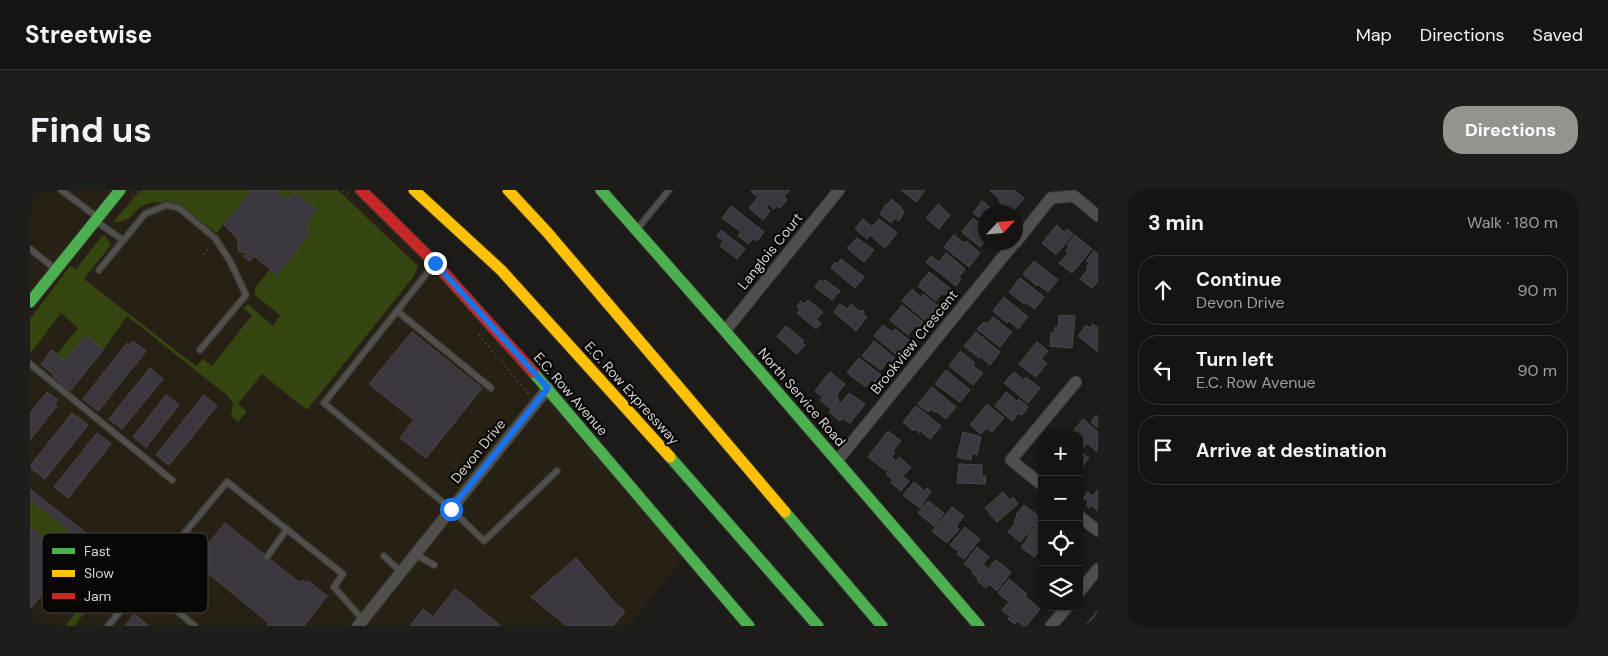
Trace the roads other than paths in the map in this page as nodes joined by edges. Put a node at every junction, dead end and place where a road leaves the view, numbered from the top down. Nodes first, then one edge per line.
1 (61, 190) edge
2 (120, 190) edge
3 (361, 190) edge
4 (414, 190) edge
5 (508, 190) edge
6 (600, 190) edge
7 (669, 190) edge
8 (839, 190) edge
9 (1098, 216) edge
10 (96, 219) junction
11 (636, 230) junction
12 (1023, 232) edge
13 (123, 240) junction
14 (30, 249) edge
15 (1008, 250) edge
16 (435, 263) junction
17 (56, 270) junction
18 (98, 270) dead end
19 (30, 302) edge
20 (397, 311) junction
21 (725, 331) junction
22 (200, 350) dead end
23 (30, 364) edge
24 (1076, 382) dead end
25 (491, 388) dead end
26 (548, 388) junction
27 (837, 461) junction
28 (557, 471) dead end
29 (172, 480) dead end
30 (1038, 482) edge
31 (451, 509) junction
32 (1083, 519) edge
33 (287, 529) junction
34 (1098, 531) edge
35 (185, 533) edge
36 (415, 554) junction
37 (384, 556) dead end
38 (267, 557) dead end
39 (434, 565) dead end
40 (1098, 569) edge
41 (401, 572) junction
42 (1083, 587) edge
43 (1064, 611) edge
44 (119, 613) edge
45 (179, 613) edge
46 (360, 623) edge
47 (108, 626) edge
48 (195, 626) edge
49 (750, 626) edge
50 (818, 626) edge
51 (882, 626) edge
52 (979, 626) edge
53 (1052, 626) edge

1 - 10 lane
2 - 10 main road
3 - 16 main road, E.C. Row Avenue
4 - 50 main road, E.C. Row Expressway
5 - 51 main road
6 - 11 main road, North Service Road
7 - 11 lane
8 - 21 street, Langlois Court
9 - 12 street, Brookview Crescent
10 - 13 lane
10 - 17 main road
11 - 21 main road, North Service Road
13 - 18 lane
13 - 22 lane
14 - 17 lane
15 - 27 street, Brookview Crescent
16 - 20 lane
16 - 26 main road, E.C. Row Avenue
17 - 19 main road
20 - 25 lane
20 - 31 lane
21 - 27 main road, North Service Road
23 - 29 lane
24 - 30 street
26 - 31 street, Devon Drive
26 - 49 main road, E.C. Row Avenue
27 - 52 main road, North Service Road
28 - 31 lane
31 - 36 street, Devon Drive
32 - 34 street
33 - 35 lane
33 - 38 lane
33 - 46 lane
36 - 39 lane
36 - 41 street, Devon Drive
37 - 41 lane
40 - 42 street
41 - 46 street, Devon Drive
43 - 53 street
44 - 47 lane
45 - 48 lane

